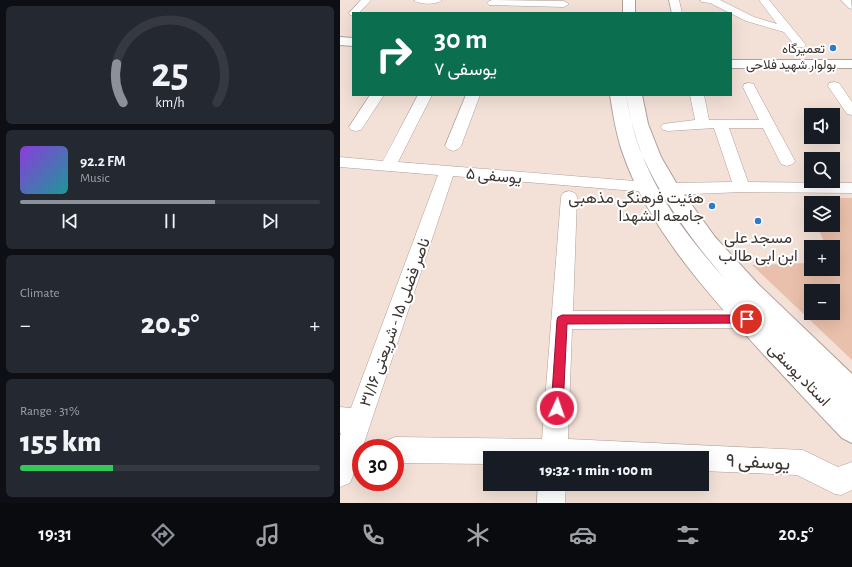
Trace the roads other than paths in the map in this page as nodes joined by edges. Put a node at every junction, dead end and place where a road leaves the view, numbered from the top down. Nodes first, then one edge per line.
1 (366, 0) edge
2 (419, 0) edge
3 (437, 0) edge
4 (629, 0) edge
5 (674, 0) edge
6 (705, 0) edge
7 (764, 0) edge
8 (846, 0) edge
9 (493, 2) edge
10 (524, 2) edge
11 (563, 6) edge
12 (852, 6) edge
13 (354, 12) edge
14 (429, 12) edge
15 (488, 12) edge
16 (629, 12) edge
17 (677, 12) edge
18 (788, 30) junction
19 (340, 33) edge
20 (352, 34) edge
21 (340, 41) edge
22 (352, 42) edge
23 (800, 45) dead end
24 (732, 55) edge
25 (852, 55) edge
26 (732, 64) edge
27 (852, 64) edge
28 (834, 86) dead end
29 (749, 87) dead end
30 (376, 96) edge
31 (424, 96) edge
32 (473, 96) edge
33 (618, 96) edge
34 (634, 96) edge
35 (697, 96) edge
36 (852, 111) edge
37 (704, 124) junction
38 (720, 124) junction
39 (768, 124) junction
40 (356, 127) dead end
41 (668, 128) dead end
42 (453, 146) dead end
43 (787, 161) dead end
44 (340, 162) edge
45 (388, 166) junction
46 (447, 171) junction
47 (648, 187) junction
48 (742, 187) junction
49 (852, 188) edge
50 (670, 189) junction
51 (569, 197) dead end
52 (747, 319) junction
53 (562, 320) junction
54 (852, 393) edge
55 (349, 421) edge
56 (852, 428) edge
57 (404, 450) edge
58 (554, 451) edge
59 (483, 453) edge
60 (350, 458) edge
61 (709, 459) edge
62 (852, 476) edge
63 (552, 491) edge
64 (551, 503) edge

1 - 13 street
2 - 3 street
3 - 14 street
4 - 16 street
5 - 17 street
6 - 18 street
7 - 18 street
8 - 12 street
9 - 10 street
9 - 15 street
10 - 11 street
18 - 23 street
19 - 20 street
21 - 22 street
24 - 25 street, بولوار شهید فلاحی
26 - 27 street, بولوار شهید فلاحی
28 - 36 street
29 - 39 street
30 - 40 street
31 - 45 street
32 - 42 street
33 - 47 street, استاد یوسفی
34 - 50 street, استاد یوسفی
35 - 37 street
37 - 38 street
37 - 41 street
38 - 39 street
38 - 48 street
39 - 43 street
44 - 45 street, یوسفی ۵
45 - 46 street, یوسفی ۵
46 - 47 street, یوسفی ۵
46 - 55 street, ناصر فضلی ۱۵ - شریعتی ۳۱/۱۶
47 - 52 street, استاد یوسفی
48 - 49 street
48 - 50 street
50 - 54 street, استاد یوسفی
51 - 53 street
52 - 53 street
52 - 56 street, استاد یوسفی
53 - 58 street
55 - 60 street, ناصر فضلی ۱۵ - شریعتی ۳۱/۱۶
57 - 59 street, یوسفی ۹
61 - 62 street, یوسفی ۹
63 - 64 street

